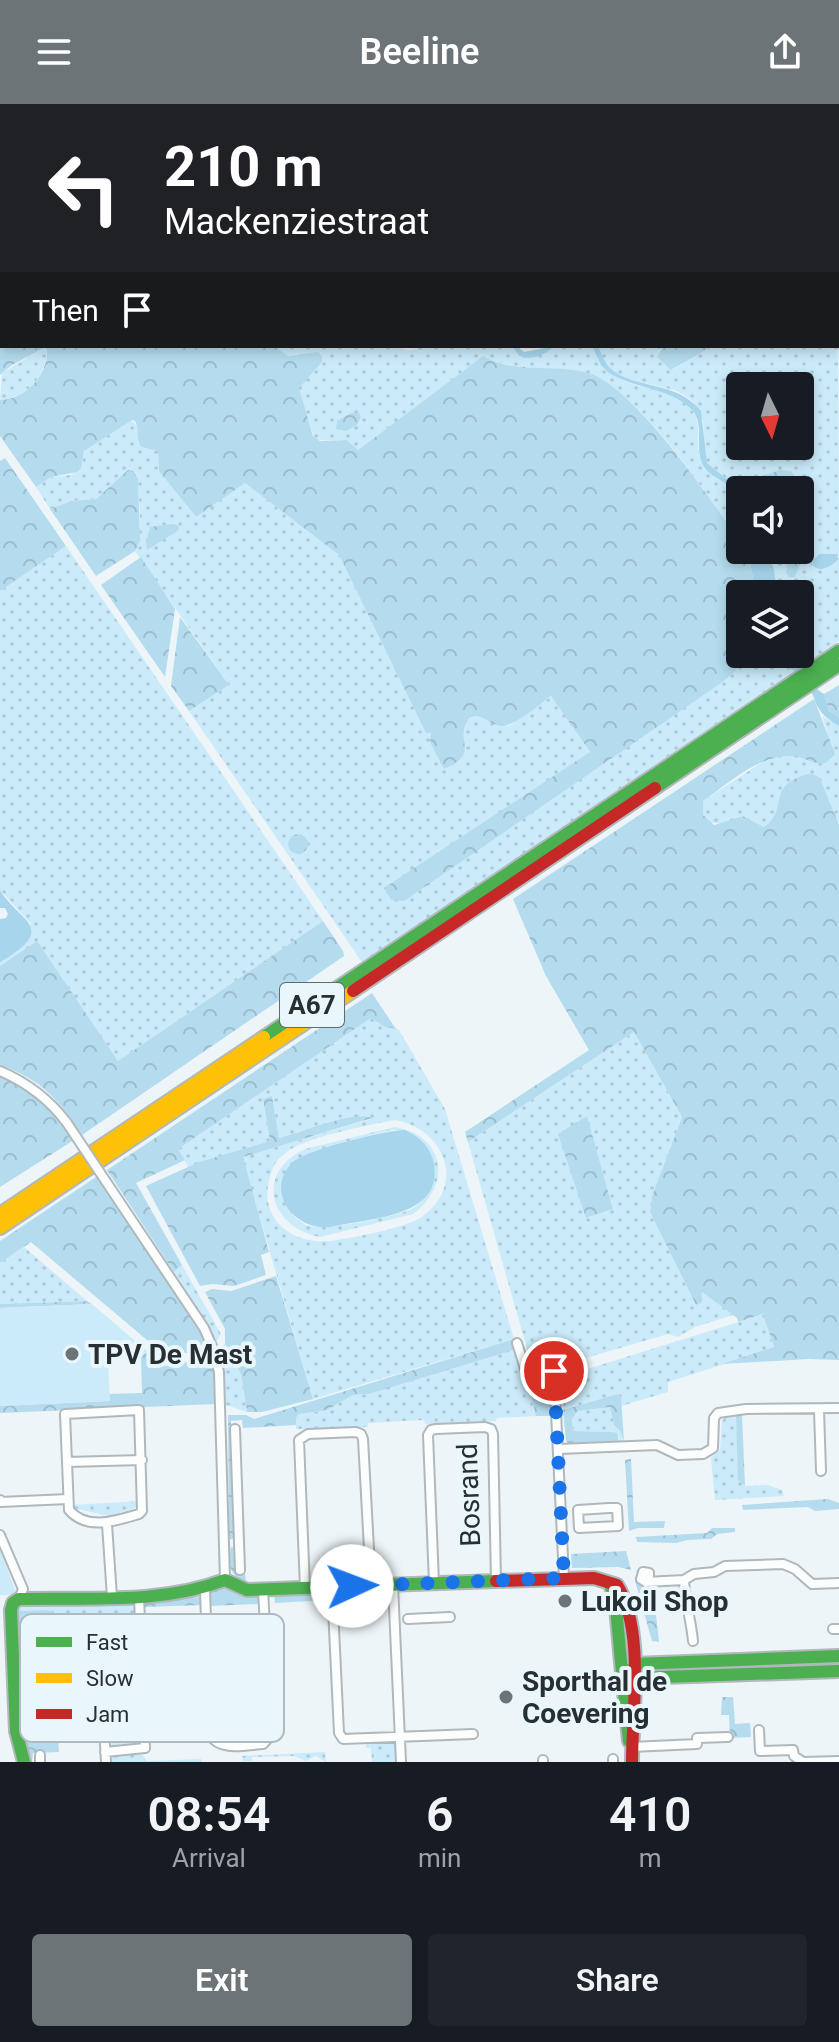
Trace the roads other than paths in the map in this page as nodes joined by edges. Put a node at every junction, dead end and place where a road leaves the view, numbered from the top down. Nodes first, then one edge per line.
1 (839, 651) edge
2 (839, 668) edge
3 (807, 680) junction
4 (0, 1071) edge
5 (0, 1214) edge
6 (0, 1228) edge
7 (517, 1343) dead end
8 (839, 1408) edge
9 (819, 1410) junction
10 (235, 1429) dead end
11 (559, 1449) junction
12 (142, 1460) junction
13 (67, 1462) junction
14 (821, 1471) dead end
15 (68, 1499) junction
16 (0, 1501) edge
17 (579, 1520) junction
18 (562, 1521) junction
19 (107, 1524) junction
20 (0, 1535) edge
21 (239, 1542) junction
22 (225, 1543) junction
23 (240, 1570) dead end
24 (564, 1578) junction
25 (225, 1580) junction
26 (684, 1580) junction
27 (496, 1581) junction
28 (607, 1581) junction
29 (649, 1581) dead end
30 (434, 1583) junction
31 (839, 1583) edge
32 (393, 1585) junction
33 (371, 1586) junction
34 (332, 1587) junction
35 (305, 1588) junction
36 (205, 1590) junction
37 (263, 1590) junction
38 (112, 1597) junction
39 (139, 1597) junction
40 (10, 1605) edge
41 (140, 1614) edge
42 (206, 1614) edge
43 (264, 1614) edge
44 (450, 1617) dead end
45 (408, 1619) dead end
46 (693, 1641) dead end
47 (839, 1656) edge
48 (635, 1664) junction
49 (839, 1671) edge
50 (622, 1673) junction
51 (635, 1678) junction
52 (759, 1730) dead end
53 (473, 1734) dead end
54 (400, 1737) junction
55 (728, 1737) dead end
56 (105, 1742) edge
57 (145, 1742) edge
58 (214, 1742) edge
59 (265, 1742) edge
60 (631, 1747) junction
61 (105, 1752) junction
62 (839, 1761) edge
63 (24, 1762) edge
64 (106, 1762) edge
65 (401, 1762) edge
66 (632, 1762) edge

1 - 3 main road, A67
2 - 3 main road, A67
3 - 5 main road, A67
3 - 6 main road, A67
4 - 22 street, bridge
7 - 11 street
8 - 9 street
9 - 11 street
9 - 14 street
10 - 21 street
11 - 18 street
12 - 13 street
12 - 13 street
12 - 19 street
13 - 15 street
15 - 16 street
15 - 19 street
17 - 17 street
17 - 18 street
18 - 24 street
19 - 38 street
20 - 40 street
21 - 22 street
21 - 23 street
22 - 25 street
24 - 27 main road, Bosrand
24 - 28 main road, Bosrand
25 - 36 main road
25 - 37 main road, Bosrand
26 - 29 street
26 - 31 street
26 - 46 street
27 - 30 main road, Bosrand
27 - 30 street, Bosrand
28 - 48 main road
28 - 50 main road
30 - 32 main road, Bosrand
32 - 33 main road, Bosrand
32 - 54 street
33 - 34 main road, Bosrand
33 - 35 street
34 - 35 main road, Bosrand
34 - 54 street
35 - 37 main road, Bosrand
36 - 39 main road
36 - 42 street
37 - 43 street
38 - 39 main road
38 - 40 main road
39 - 41 street
40 - 63 main road
44 - 45 street
47 - 48 main road
48 - 50 main road
48 - 51 main road
49 - 51 main road
50 - 51 main road
50 - 60 main road
51 - 60 main road
52 - 62 street
53 - 54 street
54 - 65 street
55 - 60 street
56 - 61 street
57 - 61 street
58 - 59 street
60 - 66 main road
61 - 64 street

